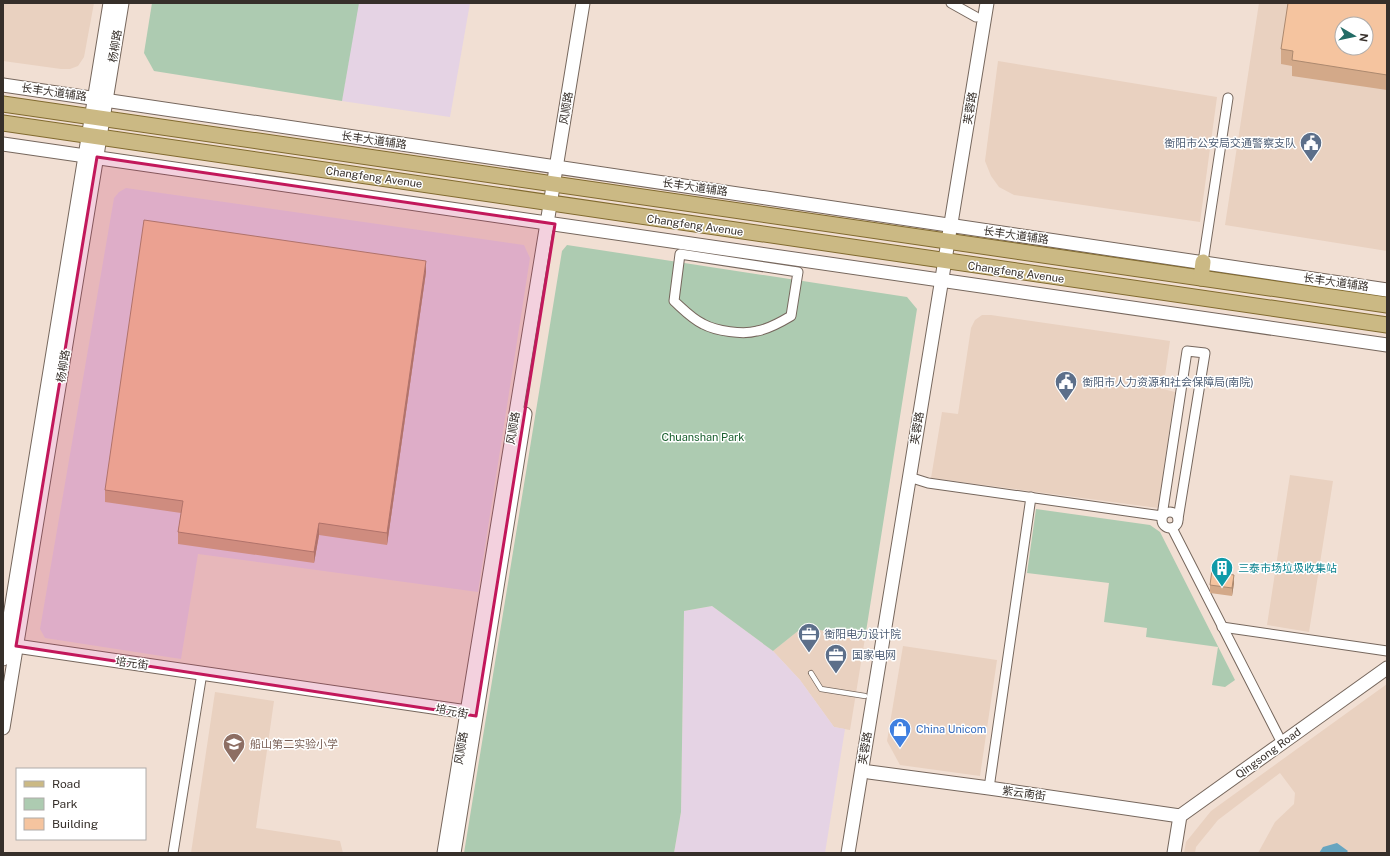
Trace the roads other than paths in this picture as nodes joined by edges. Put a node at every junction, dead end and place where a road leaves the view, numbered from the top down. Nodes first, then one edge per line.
1 (110, 3) edge
2 (122, 3) edge
3 (583, 3) edge
4 (591, 3) edge
5 (951, 3) edge
6 (978, 3) edge
7 (987, 3) edge
8 (976, 17) junction
9 (3, 85) edge
10 (1228, 98) dead end
11 (100, 99) junction
12 (3, 104) edge
13 (97, 118) junction
14 (3, 123) edge
15 (94, 136) junction
16 (3, 144) edge
17 (91, 157) junction
18 (560, 167) junction
19 (558, 184) junction
20 (554, 204) junction
21 (551, 224) junction
22 (946, 224) junction
23 (944, 240) junction
24 (940, 261) junction
25 (1203, 262) junction
26 (798, 272) joint
27 (1201, 278) junction
28 (937, 280) junction
29 (1387, 290) edge
30 (1387, 305) edge
31 (1387, 325) edge
32 (1387, 345) edge
33 (909, 481) junction
34 (1031, 497) junction
35 (1162, 516) junction
36 (1178, 519) junction
37 (1172, 528) junction
38 (1222, 627) junction
39 (7, 649) edge
40 (1387, 651) edge
41 (1387, 668) edge
42 (811, 673) dead end
43 (201, 675) junction
44 (865, 696) junction
45 (470, 715) junction
46 (3, 728) edge
47 (1282, 743) junction
48 (869, 772) dead end
49 (989, 788) junction
50 (1180, 816) junction
51 (173, 853) edge
52 (444, 853) edge
53 (454, 853) edge
54 (839, 853) edge
55 (848, 853) edge
56 (1174, 853) edge

1 - 11 street, 杨柳路
2 - 11 street, 杨柳路
3 - 18 street, 风顺路
4 - 18 street, 风顺路
5 - 8 street
6 - 8 street, 芙蓉路
7 - 22 street, 芙蓉路
8 - 22 street, 芙蓉路
9 - 11 street, 长丰大道辅路
10 - 25 street
11 - 13 street, 杨柳路
11 - 18 street, 长丰大道辅路
12 - 13 main road, Changfeng Avenue
13 - 15 street, 杨柳路
13 - 19 main road, Changfeng Avenue
14 - 15 main road, Changfeng Avenue
15 - 17 street, 杨柳路
15 - 20 main road, Changfeng Avenue
16 - 17 street
17 - 21 street
17 - 39 street, 杨柳路
18 - 19 street, 风顺路
18 - 22 street, 长丰大道辅路
19 - 20 street, 风顺路
19 - 23 main road, Changfeng Avenue
20 - 21 street, 风顺路
20 - 24 main road, Changfeng Avenue
21 - 28 street
21 - 45 street, 风顺路
22 - 23 street, 芙蓉路
22 - 25 street, 长丰大道辅路
23 - 24 street, 芙蓉路
23 - 27 main road, Changfeng Avenue
24 - 28 street, 芙蓉路
24 - 31 main road, Changfeng Avenue
25 - 27 main road
25 - 29 street, 长丰大道辅路
26 - 26 street
27 - 30 main road, Changfeng Avenue
28 - 32 street
28 - 33 street, 芙蓉路
28 - 44 street, 芙蓉路
33 - 34 street
33 - 55 street, 芙蓉路
34 - 35 street
34 - 49 street
35 - 36 street
35 - 36 street
35 - 37 street
36 - 37 street
37 - 38 street
38 - 40 street
38 - 47 street
39 - 43 street, 培元街
39 - 46 street, 杨柳路
41 - 47 street, Qingsong Road
42 - 44 lane
43 - 45 street, 培元街
43 - 51 street
44 - 54 street, 芙蓉路
45 - 52 street, 风顺路
45 - 53 street, 风顺路
47 - 50 street, Qingsong Road
48 - 49 street, 紫云南街
49 - 50 street, 紫云南街
50 - 56 street

